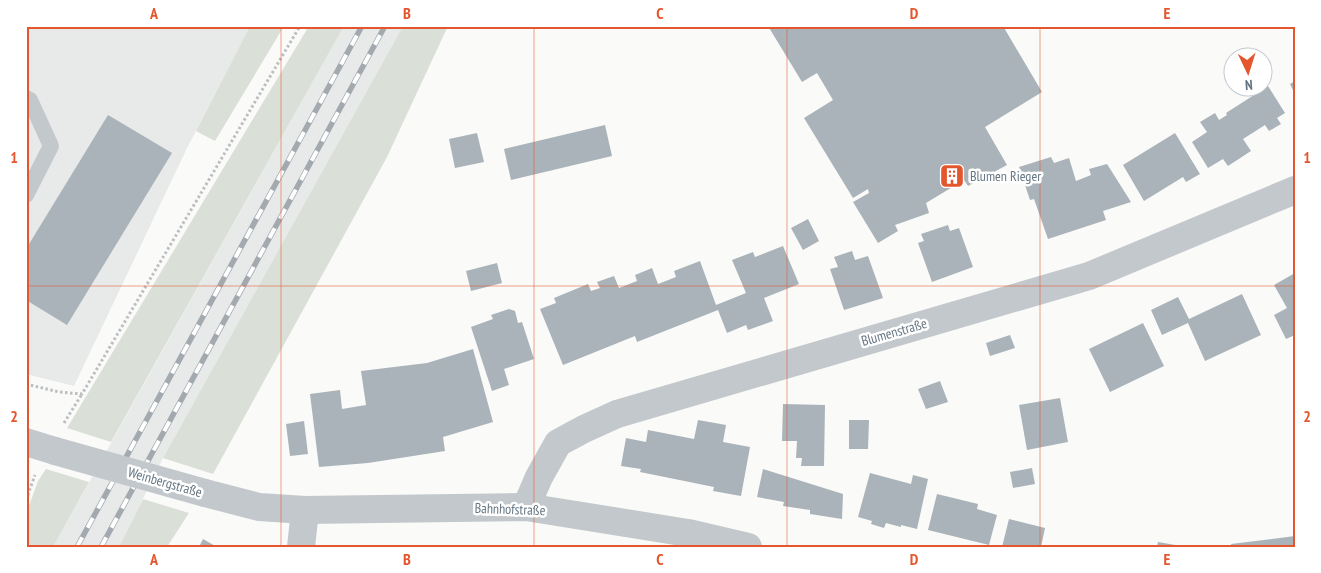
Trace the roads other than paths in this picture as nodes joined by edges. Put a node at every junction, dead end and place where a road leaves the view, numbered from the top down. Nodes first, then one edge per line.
1 (26, 98) edge
2 (1295, 190) edge
3 (26, 195) edge
4 (26, 442) edge
5 (526, 507) junction
6 (305, 510) junction
7 (301, 547) edge
8 (748, 547) edge

1 - 3 lane
2 - 5 street, Blumenstraße
4 - 6 street, Weinbergstraße, bridge
5 - 6 street, Bahnhofstraße
5 - 8 street, Bahnhofstraße
6 - 7 street

